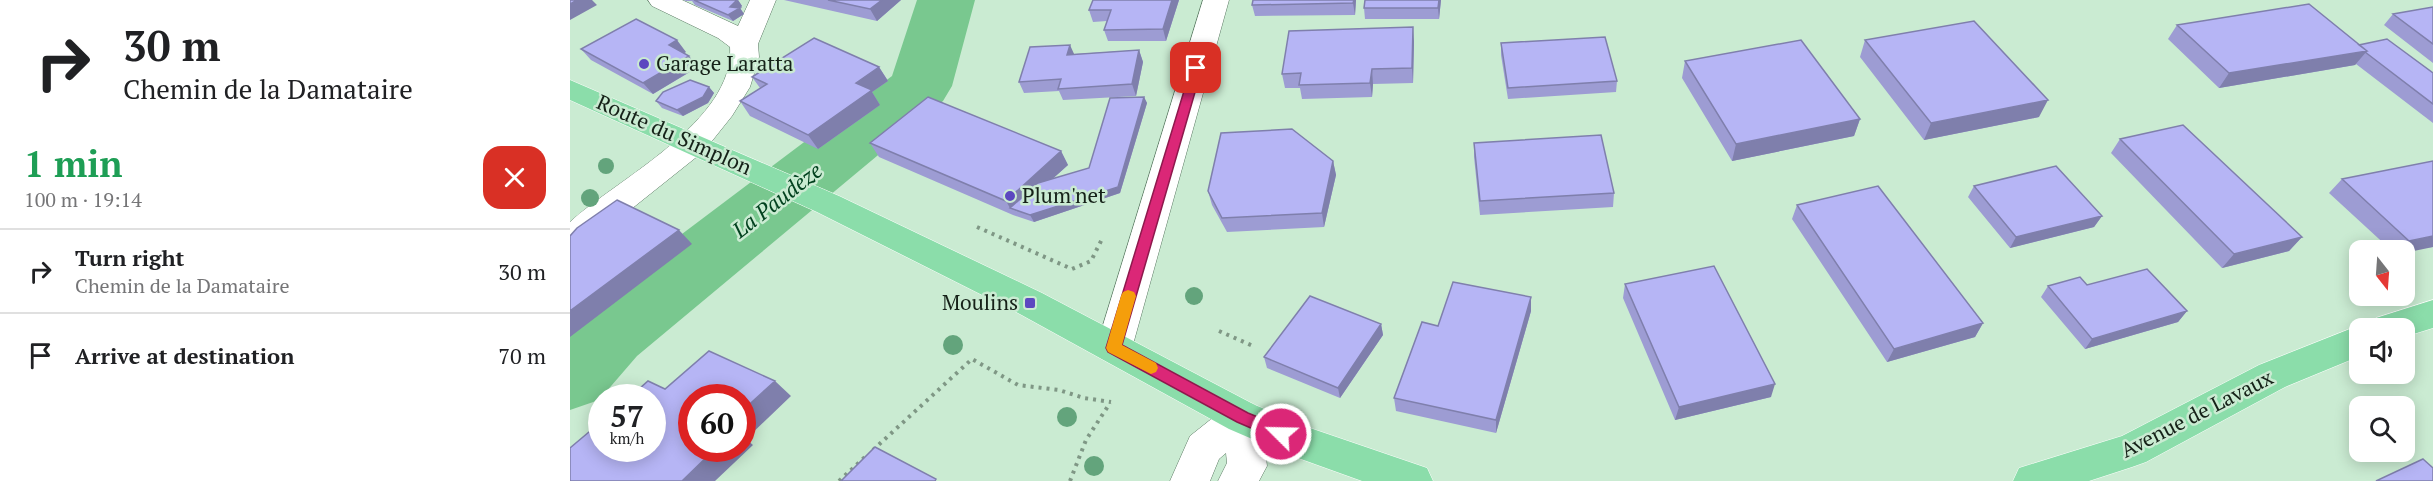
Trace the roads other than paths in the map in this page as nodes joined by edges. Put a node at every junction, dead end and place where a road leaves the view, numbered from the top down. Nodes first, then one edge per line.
1 (661, 0) edge
2 (763, 0) edge
3 (1216, 0) edge
4 (744, 44) junction
5 (570, 89) edge
6 (693, 144) junction
7 (570, 244) edge
8 (2433, 314) edge
9 (2415, 318) edge
10 (2349, 344) edge
11 (1114, 348) junction
12 (1242, 417) junction
13 (1401, 480) edge
14 (1190, 481) edge
15 (1238, 481) edge
16 (2033, 481) edge

1 - 4 street
2 - 4 street
3 - 11 street
4 - 6 street
5 - 6 main road, Route du Simplon
6 - 7 street
6 - 11 main road, Route du Simplon
8 - 9 main road
10 - 16 main road, Avenue de Lavaux
11 - 12 main road
12 - 13 main road
12 - 14 street
12 - 15 street

